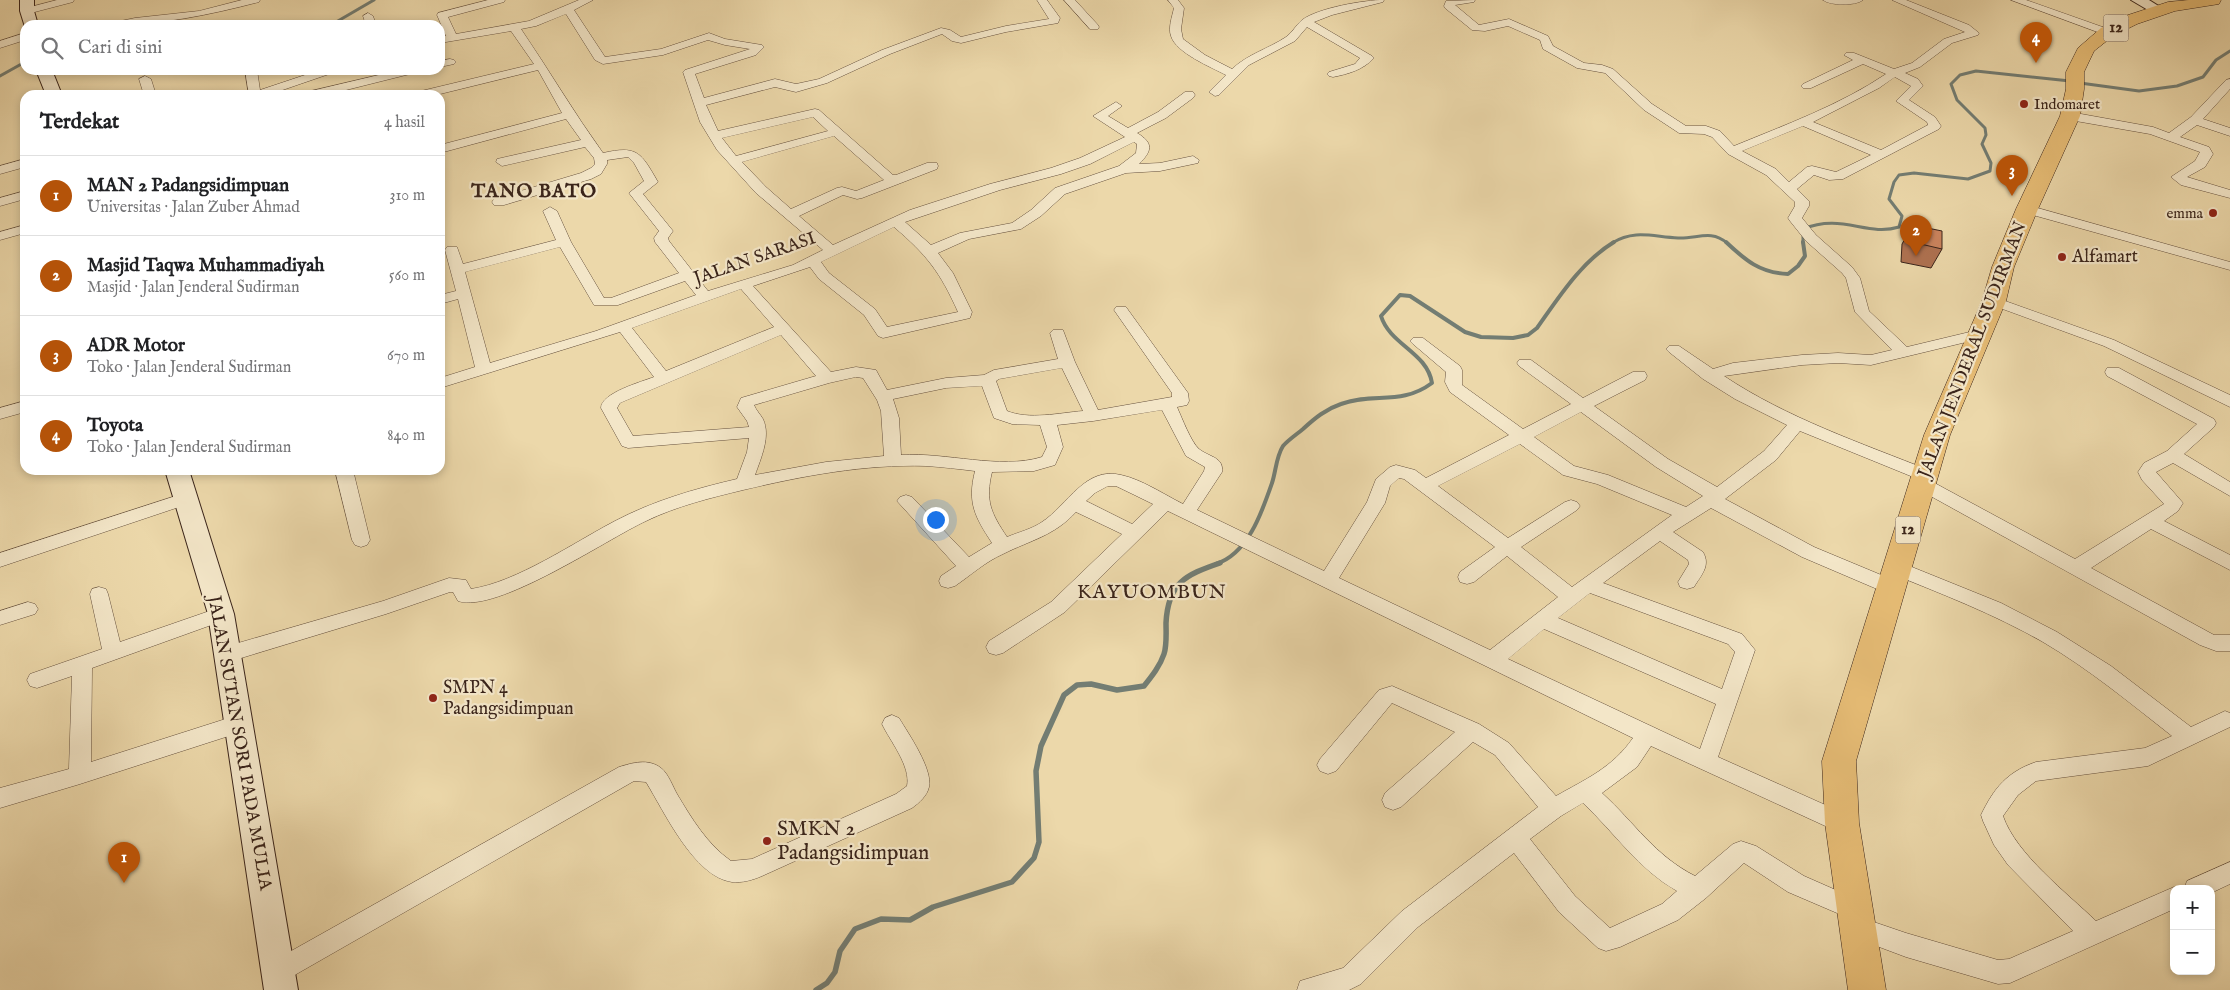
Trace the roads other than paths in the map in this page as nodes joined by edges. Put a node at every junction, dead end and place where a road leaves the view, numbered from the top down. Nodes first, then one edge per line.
1 (69, 0) edge
2 (199, 0) edge
3 (256, 0) edge
4 (500, 0) edge
5 (588, 0) edge
6 (1042, 0) edge
7 (1069, 0) edge
8 (1174, 0) edge
9 (1379, 0) edge
10 (1470, 0) edge
11 (1828, 0) edge
12 (1858, 0) edge
13 (1897, 0) edge
14 (2016, 0) edge
15 (2138, 0) edge
16 (2213, 0) edge
17 (470, 3) edge
18 (2173, 5) edge
19 (568, 9) junction
20 (213, 11) junction
21 (28, 12) edge
22 (150, 20) edge
23 (444, 20) edge
24 (445, 22) edge
25 (1306, 22) junction
26 (1094, 27) dead end
27 (515, 28) junction
28 (2107, 32) junction
29 (452, 37) junction
30 (20, 38) edge
31 (445, 39) edge
32 (0, 45) edge
33 (1850, 55) dead end
34 (1863, 60) junction
35 (541, 66) junction
36 (1232, 73) junction
37 (1894, 73) junction
38 (1333, 74) dead end
39 (46, 75) edge
40 (252, 75) edge
41 (315, 75) edge
42 (380, 75) edge
43 (145, 79) dead end
44 (2230, 82) edge
45 (1807, 86) dead end
46 (52, 90) edge
47 (148, 90) edge
48 (254, 90) edge
49 (272, 90) edge
50 (328, 90) edge
51 (441, 90) edge
52 (1215, 92) dead end
53 (2074, 92) junction
54 (1189, 95) dead end
55 (699, 103) junction
56 (1116, 106) dead end
57 (569, 115) junction
58 (2195, 120) junction
59 (1803, 122) junction
60 (836, 132) junction
61 (2230, 132) edge
62 (1131, 135) junction
63 (713, 136) junction
64 (2171, 137) junction
65 (589, 142) junction
66 (445, 147) edge
67 (1732, 151) junction
68 (1881, 155) junction
69 (600, 158) junction
70 (1193, 160) dead end
71 (733, 161) junction
72 (502, 162) dead end
73 (20, 164) edge
74 (932, 166) dead end
75 (1124, 169) junction
76 (0, 170) edge
77 (896, 179) junction
78 (1790, 188) junction
79 (2230, 194) edge
80 (20, 196) edge
81 (0, 202) edge
82 (499, 202) dead end
83 (2027, 209) junction
84 (550, 211) dead end
85 (788, 215) junction
86 (895, 221) junction
87 (20, 230) edge
88 (0, 236) edge
89 (564, 242) junction
90 (452, 250) dead end
91 (832, 251) junction
92 (930, 252) junction
93 (814, 261) junction
94 (2230, 266) edge
95 (458, 270) junction
96 (688, 275) junction
97 (744, 284) junction
98 (463, 293) junction
99 (705, 297) junction
100 (445, 298) edge
101 (1994, 301) junction
102 (1121, 310) dead end
103 (623, 326) junction
104 (784, 328) junction
105 (1058, 333) dead end
106 (1978, 336) junction
107 (1418, 340) dead end
108 (1674, 350) dead end
109 (1903, 352) junction
110 (1067, 362) junction
111 (1525, 362) dead end
112 (484, 370) junction
113 (2113, 372) dead end
114 (1709, 375) junction
115 (1639, 376) dead end
116 (663, 378) junction
117 (827, 378) junction
118 (988, 380) junction
119 (445, 382) edge
120 (884, 396) junction
121 (2230, 402) edge
122 (1167, 404) junction
123 (1583, 404) junction
124 (20, 408) edge
125 (0, 414) edge
126 (1093, 416) junction
127 (1047, 420) junction
128 (1797, 423) junction
129 (758, 432) junction
130 (1521, 436) junction
131 (2173, 455) junction
132 (893, 461) junction
133 (986, 465) junction
134 (178, 475) edge
135 (345, 475) edge
136 (1924, 480) junction
137 (744, 483) junction
138 (1424, 486) junction
139 (2230, 490) edge
140 (1714, 497) junction
141 (185, 499) junction
142 (906, 501) dead end
143 (1074, 502) junction
144 (1166, 502) junction
145 (1571, 506) dead end
146 (1187, 512) junction
147 (1687, 514) junction
148 (2150, 521) junction
149 (1660, 532) junction
150 (1135, 533) junction
151 (361, 540) dead end
152 (1004, 546) junction
153 (1507, 546) junction
154 (2226, 555) edge
155 (0, 560) edge
156 (968, 568) junction
157 (2076, 568) junction
158 (1467, 578) dead end
159 (1894, 578) junction
160 (948, 581) dead end
161 (1327, 581) junction
162 (1687, 582) dead end
163 (1589, 585) junction
164 (98, 594) dead end
165 (1572, 598) junction
166 (28, 609) dead end
167 (221, 614) junction
168 (0, 618) edge
169 (1542, 620) junction
170 (2230, 643) edge
171 (996, 648) dead end
172 (113, 654) junction
173 (228, 654) junction
174 (1492, 660) junction
175 (82, 664) junction
176 (37, 680) dead end
177 (1727, 700) junction
178 (2225, 720) dead end
179 (238, 724) junction
180 (892, 724) dead end
181 (1472, 730) junction
182 (1647, 736) junction
183 (2189, 737) junction
184 (1706, 762) junction
185 (1328, 766) dead end
186 (80, 775) junction
187 (1585, 791) junction
188 (0, 798) edge
189 (1393, 800) dead end
190 (1552, 809) junction
191 (1842, 823) junction
192 (1515, 837) junction
193 (2229, 875) edge
194 (2205, 885) edge
195 (1698, 890) junction
196 (2170, 900) edge
197 (1857, 919) junction
198 (2092, 934) junction
199 (279, 981) edge
200 (1309, 990) edge
201 (1867, 990) edge

1 - 21 street
2 - 20 street
3 - 20 street
4 - 17 street
5 - 19 street
6 - 55 street
7 - 26 street
8 - 36 street
9 - 25 street
10 - 67 street
11 - 12 street
13 - 37 street
14 - 28 street
15 - 18 street
16 - 18 highway, JALAN JENDERAL SUDIRMAN / 12
17 - 23 street
18 - 28 highway, JALAN JENDERAL SUDIRMAN / 12
19 - 27 street
19 - 55 street
20 - 22 street
24 - 29 street
25 - 36 street
25 - 38 street
27 - 29 street
27 - 35 street
28 - 53 highway, JALAN JENDERAL SUDIRMAN / 12
29 - 31 street
30 - 32 street
33 - 34 street
34 - 37 street
34 - 45 street
35 - 51 street
35 - 57 street
36 - 52 street
37 - 59 street
37 - 68 street
39 - 46 street
40 - 48 street
41 - 49 street
42 - 50 street
43 - 47 street
44 - 58 street
53 - 64 street
53 - 83 highway, JALAN JENDERAL SUDIRMAN / 12
54 - 62 street, JALAN SARASI
55 - 63 street
56 - 62 street
57 - 65 street
57 - 66 street
58 - 61 street
58 - 64 street
59 - 67 street
59 - 68 street
60 - 63 street
60 - 71 street
60 - 77 street
62 - 75 street
62 - 86 street, JALAN SARASI
63 - 71 street
64 - 79 street
65 - 69 street
65 - 72 street
67 - 78 street
68 - 78 street
69 - 82 street
69 - 96 street
70 - 75 street
71 - 85 street
73 - 76 street
74 - 77 street
75 - 92 street
77 - 85 street
78 - 109 street
80 - 81 street
83 - 94 street
83 - 101 highway, JALAN JENDERAL SUDIRMAN / 12
84 - 89 street
85 - 91 street
86 - 91 street, JALAN SARASI
86 - 92 street
87 - 88 street
89 - 95 street
89 - 96 street
90 - 95 street
91 - 93 street, JALAN SARASI
92 - 93 street
93 - 97 street, JALAN SARASI
95 - 98 street
96 - 99 street
97 - 99 street, JALAN SARASI
97 - 104 street
98 - 100 street
98 - 112 street
99 - 103 street, JALAN SARASI
101 - 106 highway, JALAN JENDERAL SUDIRMAN / 12
101 - 121 street
102 - 122 street
103 - 112 street, JALAN SARASI
103 - 116 street
104 - 116 street
104 - 117 street
105 - 110 street
106 - 109 street
106 - 136 highway, JALAN JENDERAL SUDIRMAN / 12
107 - 130 street
108 - 114 street
109 - 114 street
110 - 118 street
110 - 126 street
111 - 123 street
112 - 119 street, JALAN SARASI
113 - 131 street
114 - 128 street
115 - 123 street
116 - 129 street
117 - 120 street
117 - 129 street
118 - 120 street
118 - 127 street
120 - 132 street
122 - 126 street
122 - 146 street
123 - 130 street
123 - 140 street
124 - 125 street
126 - 127 street
127 - 133 street
128 - 136 street
128 - 140 street
129 - 137 street
130 - 138 street
130 - 147 street
131 - 139 street
131 - 148 street
132 - 133 street
132 - 137 street
133 - 152 street
134 - 141 street, JALAN SUTAN SORI PADA MULIA
135 - 151 street
136 - 157 street
136 - 159 highway, JALAN JENDERAL SUDIRMAN / 12
137 - 173 street
138 - 153 street
138 - 161 street
140 - 147 street
140 - 159 street
141 - 155 street
141 - 167 street, JALAN SUTAN SORI PADA MULIA
142 - 156 street
143 - 144 street
143 - 150 street
143 - 152 street
144 - 146 street
144 - 150 street
145 - 153 street
146 - 161 street
147 - 149 street
148 - 154 street
148 - 157 street
149 - 162 street
149 - 163 street
150 - 171 street
152 - 156 street
153 - 158 street
153 - 165 street
156 - 160 street
157 - 170 street
159 - 183 street
159 - 191 highway, JALAN JENDERAL SUDIRMAN / 12
161 - 174 street
163 - 165 street
163 - 177 street
164 - 172 street
165 - 169 street
166 - 168 street
167 - 172 street
167 - 173 street, JALAN SUTAN SORI PADA MULIA
169 - 174 street
169 - 177 street
172 - 175 street
173 - 179 street, JALAN SUTAN SORI PADA MULIA
174 - 182 street
175 - 176 street
175 - 186 street
177 - 184 street
178 - 183 street
179 - 186 street
179 - 199 street, JALAN SUTAN SORI PADA MULIA
180 - 199 street
181 - 185 street
181 - 189 street
181 - 190 street
182 - 184 street
182 - 187 street
183 - 198 street
184 - 191 street
186 - 188 street
187 - 190 street
187 - 195 street
190 - 192 street
191 - 197 highway, JALAN JENDERAL SUDIRMAN / 12
192 - 195 street
192 - 200 street
193 - 194 street
195 - 197 street
196 - 198 street
197 - 198 street
197 - 201 highway, JALAN JENDERAL SUDIRMAN / 12

